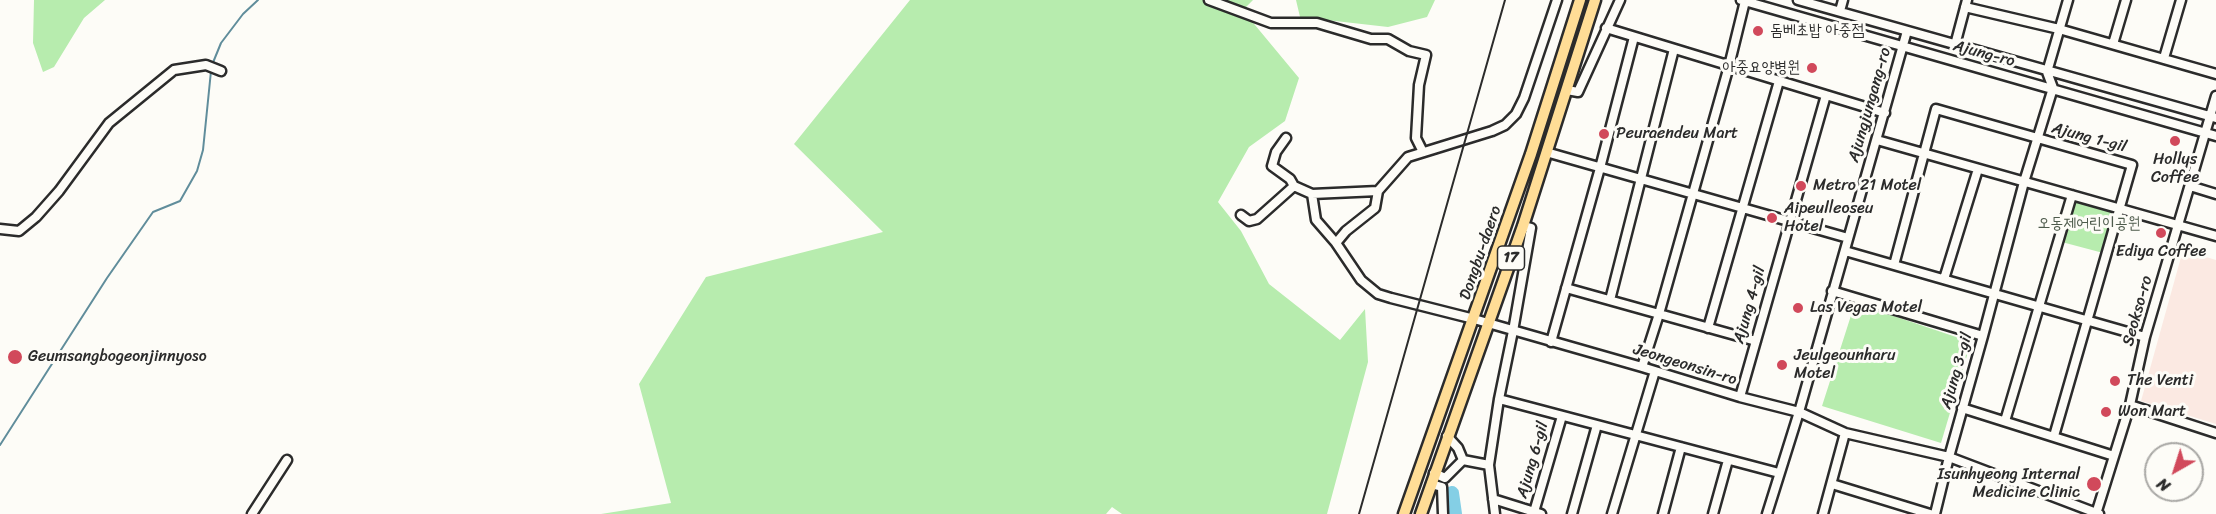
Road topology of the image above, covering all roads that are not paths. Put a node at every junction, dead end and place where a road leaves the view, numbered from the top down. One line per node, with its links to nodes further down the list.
1 (1209, 0): 39 (street)
2 (1557, 0): 39 (street)
3 (1580, 0): 73 (main road, Dongbu-daero / 17)
4 (1595, 0): 29 (main road, Dongbu-daero / 17)
5 (1620, 0): 14 (street)
6 (1798, 0): 13 (street, Ajung-ro)
7 (1843, 0): 13 (street)
8 (2068, 0): 15 (street)
9 (2126, 0): 18 (street)
10 (1743, 1): 20 (street, Ajung-ro); 23 (street, Ajung-ro)
11 (1966, 4): 15 (street); 19 (street)
12 (2180, 4): 22 (street)
13 (1840, 12): 16 (street, Ajung-ro)
14 (1606, 28): 17 (street); 29 (street)
15 (2059, 29): 18 (street); 25 (street)
16 (1907, 31): 19 (street, Ajung-ro); 20 (street, Ajungjungang-ro)
17 (1634, 37): 21 (street); 42 (street)
18 (2113, 44): 22 (street)
19 (1955, 45): 25 (street, Ajung-ro)
20 (1902, 47): 28 (street, Ajung-ro); 32 (street, Ajungjungang-ro)
21 (1674, 49): 23 (street); 44 (street)
22 (2164, 58): 26 (street)
23 (1729, 66): 27 (street); 50 (street, Ajung-ro)
24 (219, 70): 59 (street)
25 (2047, 72): 28 (street); 33 (street, Ajung-ro)
26 (2216, 74)
27 (1779, 81): 30 (street); 54 (street, Ajung 4-gil)
28 (2053, 88): 34 (street, Ajung-ro); 37 (street)
29 (1567, 90): 40 (main road, Dongbu-daero / 17)
30 (1826, 95): 32 (street); 56 (street, Ajung 4-gil)
31 (2216, 96): 33 (street, Seokso-ro)
32 (1885, 113): 38 (street, Ajungjungang-ro)
33 (2213, 117): 34 (street, Seokso-ro)
34 (2205, 133): 35 (street, Ajung-ro); 47 (street, Seokso-ro)
35 (2216, 136)
36 (1286, 138): 46 (street)
37 (2037, 139): 41 (street); 45 (street, Ajung 1-gil); 53 (street, Ajung 1-gil)
38 (1877, 140): 41 (street); 62 (street, Ajungjungang-ro)
39 (1423, 152): 48 (street)
40 (1546, 152): 42 (street); 58 (main road, Dongbu-daero / 17)
41 (1924, 153): 43 (street); 65 (street)
42 (1600, 168): 44 (street); 67 (street)
43 (1978, 168): 45 (street); 66 (street)
44 (1641, 179): 50 (street); 70 (street)
45 (2024, 182): 52 (street); 60 (street, Ajung 1-gil)
46 (1294, 186): 49 (street); 55 (street)
47 (2190, 186): 51 (street); 57 (street, Seokso-ro)
48 (1378, 191): 49 (street); 63 (street)
49 (1312, 194): 63 (street, Jeongeonsin-ro)
50 (1693, 194): 54 (street); 72 (street)
51 (2216, 194)
52 (2072, 195): 53 (street); 71 (street)
53 (2120, 207): 57 (street); 74 (street, Ajung 1-gil)
54 (1743, 208): 56 (street); 76 (street, Ajung 4-gil)
55 (1241, 215)
56 (1790, 222): 62 (street); 80 (street, Ajung 4-gil)
57 (2179, 225): 61 (street); 79 (street, Seokso-ro)
58 (1523, 226): 75 (main road, Dongbu-daero / 17); 77 (street)
59 (0, 229)
60 (2010, 235): 69 (street, Ajung 3-gil)
61 (2216, 236)
62 (1848, 238): 64 (street, Ajungjungang-ro)
63 (1336, 243): 73 (street, Jeongeonsin-ro)
64 (1845, 250): 65 (street); 68 (street, Ajungjungang-ro)
65 (1894, 265): 66 (street)
66 (1944, 279): 69 (street)
67 (1566, 288): 70 (street); 81 (street)
68 (1832, 291): 78 (street); 88 (street, Ajungjungang-ro)
69 (1994, 294): 71 (street); 78 (street, Ajung 3-gil)
70 (1610, 300): 72 (street)
71 (2040, 306): 74 (street); 90 (street)
72 (1659, 314): 76 (street); 82 (street)
73 (1474, 319): 75 (street, Jeongeonsin-ro); 111 (main road, Dongbu-daero / 17)
74 (2088, 322): 79 (street); 96 (street)
75 (1487, 324): 77 (street, Jeongeonsin-ro); 95 (main road, Dongbu-daero / 17)
76 (1708, 328): 80 (street)
77 (1514, 331): 81 (street, Jeongeonsin-ro); 85 (street)
78 (1983, 336): 87 (street, Ajung 3-gil)
79 (2145, 337): 86 (street, Seokso-ro)
80 (1755, 341): 84 (street, Ajung 4-gil)
81 (1551, 342): 82 (street, Jeongeonsin-ro)
82 (1642, 367): 83 (street, Jeongeonsin-ro)
83 (1655, 371): 84 (street, Jeongeonsin-ro); 94 (street)
84 (1740, 398): 88 (street, Jeongeonsin-ro)
85 (1498, 399): 89 (street, Ajung 6-gil); 103 (street)
86 (2130, 405): 93 (street); 99 (street, Seokso-ro)
87 (1962, 408): 90 (street); 98 (street, Ajung 3-gil)
88 (1799, 412): 92 (street, Jeongeonsin-ro); 104 (street, Ajungjungang-ro)
89 (1562, 416): 91 (street, Ajung 6-gil); 109 (street, Ajung 6-gil)
90 (2005, 421): 96 (street)
91 (1597, 425): 94 (street, Ajung 6-gil); 115 (street)
92 (1845, 433): 98 (street, Jeongeonsin-ro); 106 (street)
93 (2216, 433)
94 (1635, 435): 97 (street, Ajung 6-gil); 116 (street)
95 (1447, 436): 101 (street); 105 (main road, Dongbu-daero / 17)
96 (2054, 436): 99 (street)
97 (1681, 447): 102 (street, Ajung 6-gil); 117 (street)
98 (1948, 456): 122 (street, Ajung 3-gil); 123 (street, Jeongeonsin-ro)
99 (2114, 456): 123 (street, Seokso-ro)
100 (287, 460): 110 (street)
101 (1463, 460): 103 (street); 105 (street)
102 (1728, 460): 104 (street, Ajung 6-gil); 118 (street)
103 (1488, 465): 107 (street)
104 (1779, 473): 108 (street, Ajungjungang-ro)
105 (1438, 480): 112 (main road, Dongbu-daero / 17); 113 (street)
106 (1832, 484): 120 (street); 121 (street)
107 (1493, 499): 109 (street); 114 (street)
108 (1767, 512): 119 (street, Ajungjungang-ro)
109 (1537, 513)
110 (252, 514)
111 (1404, 514)
112 (1421, 514)
113 (1443, 514)
114 (1495, 514)
115 (1572, 514)
116 (1612, 514)
117 (1663, 514)
118 (1713, 514)
119 (1778, 514)
120 (1823, 514)
121 (1930, 514)
122 (1935, 514)
123 (2097, 514)

